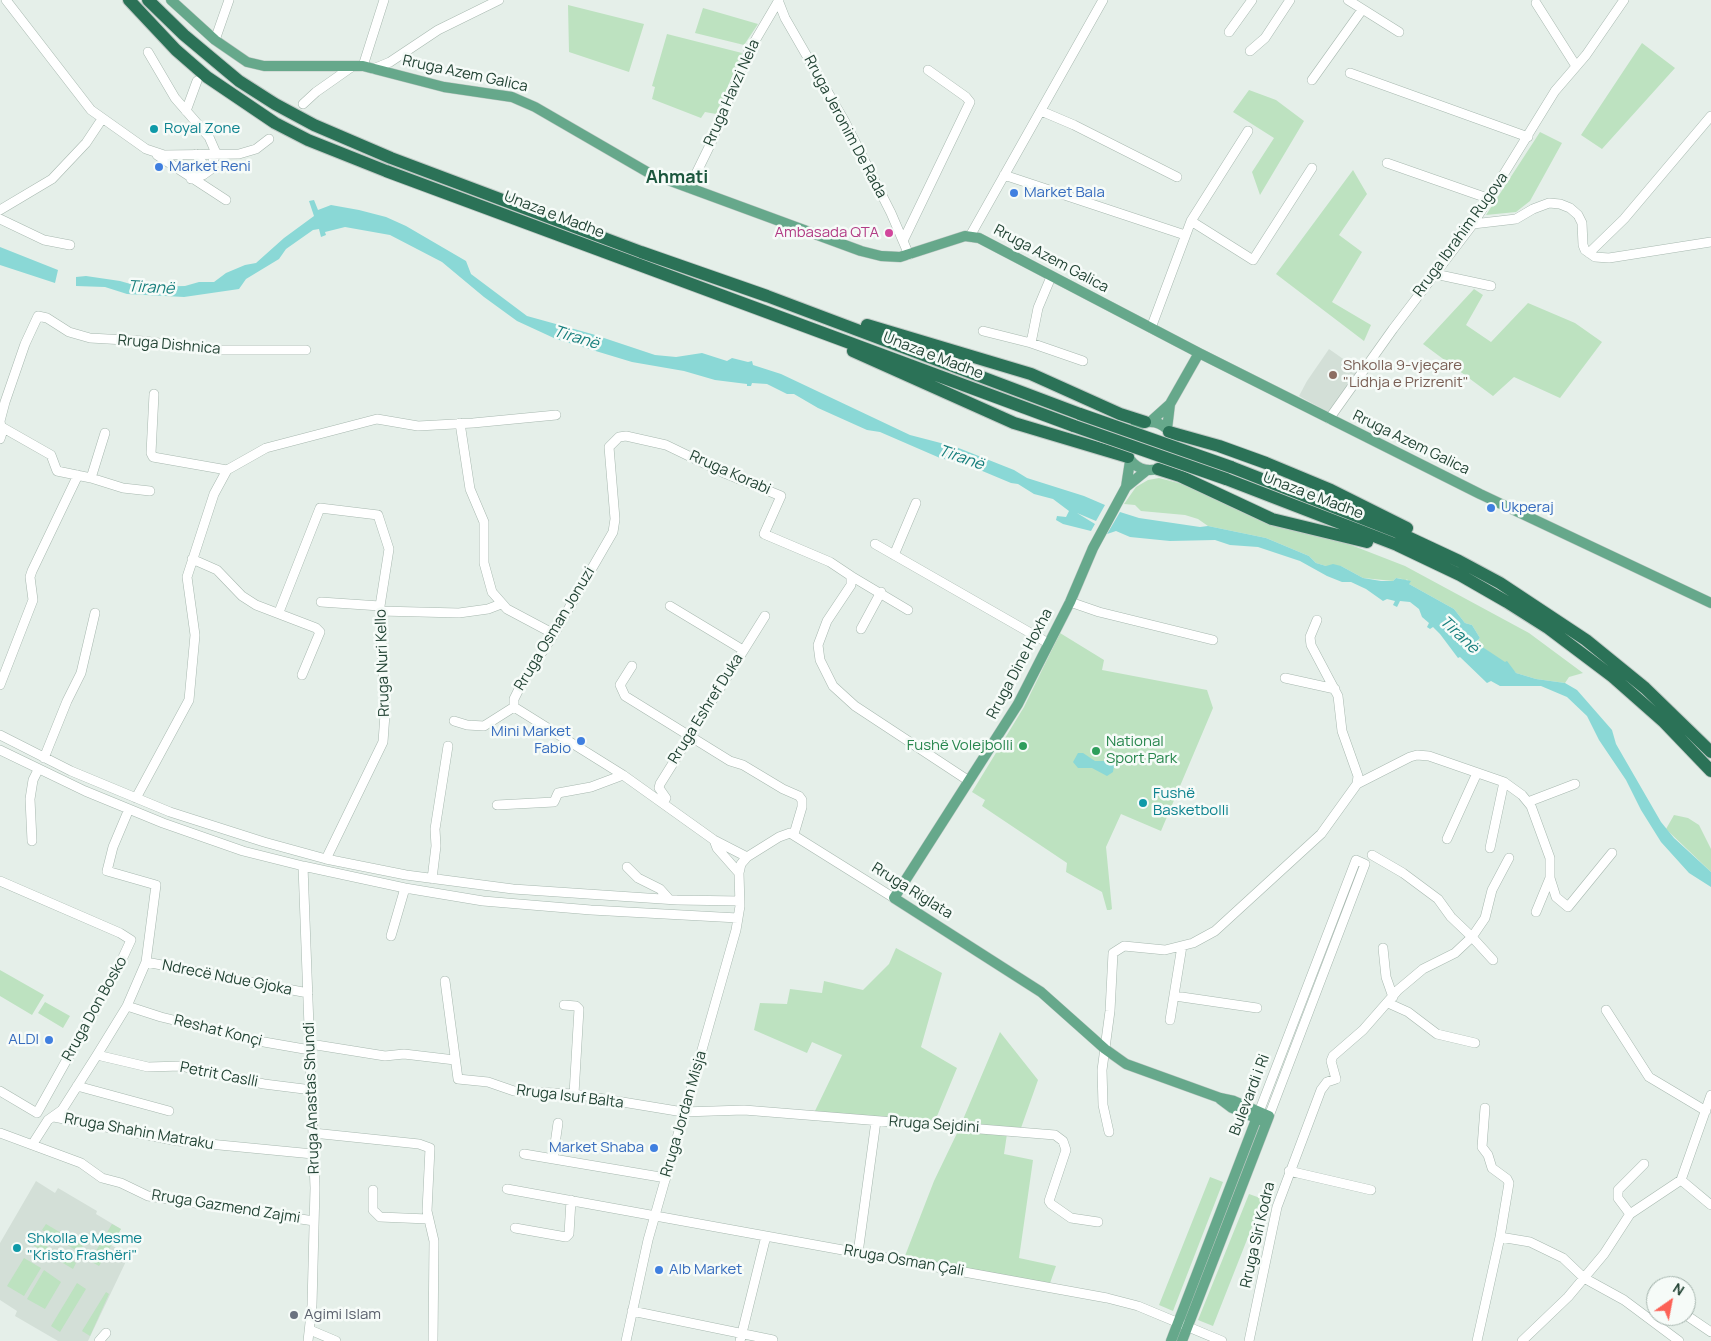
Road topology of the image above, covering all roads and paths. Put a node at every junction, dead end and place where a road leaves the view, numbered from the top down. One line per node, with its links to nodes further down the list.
1 (6, 0): 31 (street)
2 (129, 0): 60 (highway, Unaza e Madhe)
3 (148, 0): 57 (highway, Unaza e Madhe)
4 (171, 0): 18 (main road, Rruga Azem Galica)
5 (229, 0): 18 (street)
6 (384, 0): 22 (street)
7 (499, 0): 22 (street)
8 (778, 0): 43 (street, Rruga Havzi Nela); 52 (street, Rruga Jeronim De Rada)
9 (1103, 0): 29 (street)
10 (1252, 0): 16 (street)
11 (1290, 0): 19 (street)
12 (1348, 0): 15 (street)
13 (1624, 0): 21 (street, Rruga Ibrahim Rugova)
14 (1536, 3): 21 (street)
15 (1362, 10): 17 (street); 25 (street)
16 (1229, 32)
17 (1399, 32)
18 (215, 40): 22 (main road, Rruga Azem Galica)
19 (1250, 51)
20 (148, 52): 28 (street)
21 (1576, 66): 33 (street, Rruga Ibrahim Rugova)
22 (363, 67): 27 (street); 43 (main road, Rruga Azem Galica)
23 (928, 70): 52 (street)
24 (1350, 72): 33 (street)
25 (1312, 80)
26 (197, 81): 28 (street)
27 (303, 104)
28 (186, 111): 36 (street)
29 (1041, 111): 40 (street); 41 (street)
30 (1711, 116): 55 (street)
31 (102, 119): 35 (street); 46 (street)
32 (1248, 131): 48 (street)
33 (1528, 137): 44 (street, Rruga Ibrahim Rugova)
34 (269, 139): 36 (street)
35 (155, 153): 37 (street); 42 (street)
36 (216, 153): 37 (street); 42 (street)
37 (196, 154): 42 (street)
38 (1387, 163): 44 (street)
39 (1312, 168): 48 (street)
40 (1004, 175): 50 (street); 51 (street)
41 (1177, 177)
42 (191, 179): 45 (street)
43 (688, 188): 56 (main road, Rruga Azem Galica)
44 (1490, 199): 49 (street, Rruga Ibrahim Rugova)
45 (226, 200)
46 (0, 210)
47 (0, 219): 54 (street)
48 (1191, 221): 50 (street)
49 (1473, 224): 55 (street); 58 (street, Rruga Ibrahim Rugova)
50 (1185, 235): 62 (street)
51 (970, 236): 56 (main road, Rruga Azem Galica); 59 (main road, Rruga Azem Galica)
52 (903, 241): 56 (street, Rruga Jeronim De Rada)
53 (1711, 242): 55 (street)
54 (70, 245)
55 (1589, 253)
56 (909, 255)
57 (702, 273): 72 (highway); 103 (highway, Unaza e Madhe, bridge)
58 (1434, 274): 61 (street); 71 (street, Rruga Ibrahim Rugova)
59 (1051, 276): 62 (main road, Rruga Azem Galica); 64 (street)
60 (698, 286): 79 (highway); 107 (highway, Unaza e Madhe, bridge)
61 (1491, 286)
62 (1150, 328): 66 (main road, Rruga Azem Galica)
63 (983, 331): 64 (street)
64 (1031, 343): 67 (street)
65 (306, 350): 74 (street, Rruga Dishnica)
66 (1198, 353): 69 (main road, Rruga Dine Hoxha); 71 (main road, Rruga Azem Galica)
67 (1083, 360)
68 (154, 394): 80 (street)
69 (1170, 404): 72 (main road, Rruga Dine Hoxha); 75 (main road, Rruga Dine Hoxha)
70 (556, 415): 73 (street)
71 (1329, 419): 94 (main road, Rruga Azem Galica)
72 (1148, 422): 75 (main road); 79 (main road, Rruga Dine Hoxha)
73 (460, 423): 80 (street); 95 (street)
74 (0, 427): 77 (street); 82 (street)
75 (1168, 430): 81 (main road, Rruga Dine Hoxha); 103 (highway)
76 (105, 433): 83 (street)
77 (0, 439)
78 (615, 439): 90 (street, Rruga Korabi); 105 (street, Rruga Osman Jonuzi)
79 (1129, 459): 81 (main road); 84 (main road, Rruga Dine Hoxha)
80 (227, 470): 89 (street)
81 (1153, 470): 84 (main road, Rruga Dine Hoxha); 107 (highway)
82 (78, 475): 83 (street); 111 (street)
83 (91, 478): 85 (street)
84 (1126, 487): 93 (main road, Rruga Dine Hoxha)
85 (150, 491)
86 (916, 503): 88 (street)
87 (875, 544): 88 (street)
88 (894, 555): 108 (street)
89 (192, 560): 100 (street); 133 (street)
90 (851, 576): 91 (street); 129 (street)
91 (881, 592): 98 (street); 104 (street)
92 (321, 602): 97 (street)
93 (1070, 602): 106 (street); 108 (main road, Rruga Dine Hoxha)
94 (1711, 603)
95 (501, 604): 97 (street); 105 (street)
96 (670, 606): 109 (street)
97 (380, 609): 100 (street, Rruga Nuri Kello); 147 (street, Rruga Nuri Kello)
98 (908, 610)
99 (96, 612): 124 (street)
100 (278, 612): 113 (street)
101 (765, 616): 109 (street, Rruga Eshref Duka)
102 (1317, 620): 116 (street)
103 (1563, 624): 123 (highway, Unaza e Madhe)
104 (861, 630)
105 (554, 634): 117 (street, Rruga Osman Jonuzi)
106 (1213, 640)
107 (1566, 642): 126 (highway, Unaza e Madhe)
108 (1048, 643): 129 (main road, Rruga Dine Hoxha)
109 (743, 650): 120 (street, Rruga Eshref Duka)
110 (0, 659): 111 (street)
111 (9, 664): 115 (street)
112 (632, 666): 120 (street)
113 (302, 675)
114 (1285, 678): 116 (street)
115 (0, 685)
116 (1335, 689): 131 (street)
117 (514, 707): 118 (street); 128 (street, Rruga Osman Jonuzi)
118 (454, 721)
119 (0, 735): 124 (street)
120 (690, 736): 135 (street, Rruga Eshref Duka); 138 (street)
121 (448, 746): 152 (street)
122 (0, 750): 125 (street)
123 (1711, 752)
124 (44, 758): 133 (street)
125 (38, 770): 137 (street); 140 (street)
126 (1711, 771)
127 (1477, 773): 130 (street); 131 (street); 139 (street)
128 (623, 775): 135 (street, Rruga Osman Jonuzi); 136 (street)
129 (969, 781): 155 (main road, Rruga Dine Hoxha)
130 (1504, 782): 134 (street); 142 (street)
131 (1357, 784): 162 (street)
132 (1575, 784): 134 (street)
133 (136, 798): 147 (street)
134 (1528, 802): 151 (street)
135 (663, 803): 141 (street, Rruga Osman Jonuzi)
136 (497, 805)
137 (129, 809): 148 (street); 165 (street)
138 (794, 834): 145 (street); 155 (street, Rruga Riglata)
139 (1446, 839)
140 (32, 840)
141 (714, 840): 145 (street, Rruga Osman Jonuzi); 150 (street, Rruga Osman Jonuzi)
142 (1490, 848)
143 (1612, 853): 151 (street)
144 (1372, 855): 161 (street)
145 (748, 857): 150 (street)
146 (1509, 858): 161 (street)
147 (326, 859): 152 (street)
148 (303, 866): 154 (street); 167 (street, Rruga Anastas Shundi)
149 (627, 867): 156 (street)
150 (739, 873): 157 (street)
151 (1550, 878): 158 (street)
152 (432, 879): 156 (street)
153 (0, 881): 182 (street, Rruga Don Bosko)
154 (405, 888): 159 (street); 160 (street)
155 (894, 898): 177 (main road, Rruga Riglata)
156 (668, 899): 157 (street)
157 (740, 901): 159 (street)
158 (1536, 912)
159 (738, 918): 188 (street, Rruga Jordan Misja)
160 (391, 936)
161 (1472, 937): 164 (street); 169 (street)
162 (1182, 946): 168 (street); 177 (street)
163 (1383, 948): 169 (street)
164 (1493, 960)
165 (146, 962): 167 (street, Ndrecë Ndue Gjoka); 171 (street)
166 (445, 981): 179 (street)
167 (308, 994): 176 (street, Rruga Anastas Shundi)
168 (1175, 996): 172 (street); 174 (street)
169 (1391, 1000): 175 (street); 201 (street, Rruga Siri Kodra)
170 (564, 1004): 183 (street)
171 (127, 1006): 176 (street, Reshat Konçi); 178 (street)
172 (1258, 1008)
173 (1606, 1010): 187 (street)
174 (1170, 1020)
175 (1475, 1043)
176 (310, 1047): 179 (street); 181 (street, Rruga Anastas Shundi)
177 (1105, 1049): 190 (main road); 193 (street)
178 (97, 1055): 180 (street); 181 (street, Petrit Caslli)
179 (455, 1060): 183 (street, Rruga Isuf Balta)
180 (77, 1086): 186 (street); 189 (street)
181 (312, 1090): 195 (street, Rruga Anastas Shundi)
182 (0, 1091)
183 (574, 1094): 188 (street, Rruga Isuf Balta)
184 (1711, 1096): 187 (street)
185 (1484, 1108): 216 (street)
186 (169, 1111)
187 (1706, 1111): 203 (street)
188 (683, 1112): 191 (street, Rruga Sejdini); 202 (street, Rruga Jordan Misja)
189 (54, 1117): 196 (street); 197 (street, Rruga Shahin Matraku)
190 (1263, 1117): 190 (street, Bulevardi i Ri); 221 (main road, Bulevardi i Ri)
191 (876, 1121): 213 (street, Rruga Sejdini); 217 (street)
192 (558, 1123): 199 (street)
193 (1109, 1132)
194 (0, 1133): 196 (street, Rruga Gazmend Zajmi)
195 (313, 1133): 197 (street, Rruga Anastas Shundi); 211 (street)
196 (32, 1146): 212 (street, Rruga Gazmend Zajmi)
197 (313, 1154): 212 (street, Rruga Anastas Shundi)
198 (524, 1154): 199 (street)
199 (553, 1158): 202 (street)
200 (1644, 1164): 209 (street)
201 (1289, 1171): 206 (street); 235 (street, Rruga Siri Kodra)
202 (666, 1178): 210 (street, Rruga Jordan Misja)
203 (1681, 1180): 208 (street); 209 (street)
204 (507, 1189): 207 (street, Rruga Osman Çali)
205 (374, 1190): 211 (street)
206 (1371, 1190)
207 (571, 1200): 210 (street, Rruga Osman Çali); 214 (street)
208 (1711, 1204)
209 (1630, 1214): 218 (street)
210 (656, 1215): 215 (street, Rruga Osman Çali); 219 (street, Rruga Jordan Misja)
211 (428, 1219): 230 (street)
212 (314, 1221): 222 (street, Rruga Anastas Shundi)
213 (1098, 1222)
214 (515, 1228)
215 (766, 1236): 217 (street, Rruga Osman Çali); 225 (street)
216 (1500, 1236): 218 (street); 236 (street)
217 (858, 1253): 221 (street, Rruga Osman Çali)
218 (1584, 1278): 237 (street); 238 (street)
219 (632, 1311): 225 (street); 231 (street, Rruga Jordan Misja)
220 (1696, 1322): 223 (street)
221 (1183, 1325): 232 (main road, Bulevardi i Ri); 233 (main road, Bulevardi i Ri); 234 (street, Rruga Osman Çali)
222 (310, 1330): 228 (street, Rruga Anastas Shundi); 229 (street)
223 (1711, 1332)
224 (106, 1333): 227 (street)
225 (741, 1337): 226 (street)
226 (774, 1340)
227 (100, 1341)
228 (308, 1341)
229 (336, 1341)
230 (433, 1341)
231 (626, 1341)
232 (1171, 1341)
233 (1182, 1341)
234 (1222, 1341)
235 (1249, 1341)
236 (1477, 1341)
237 (1522, 1341)
238 (1679, 1341)

